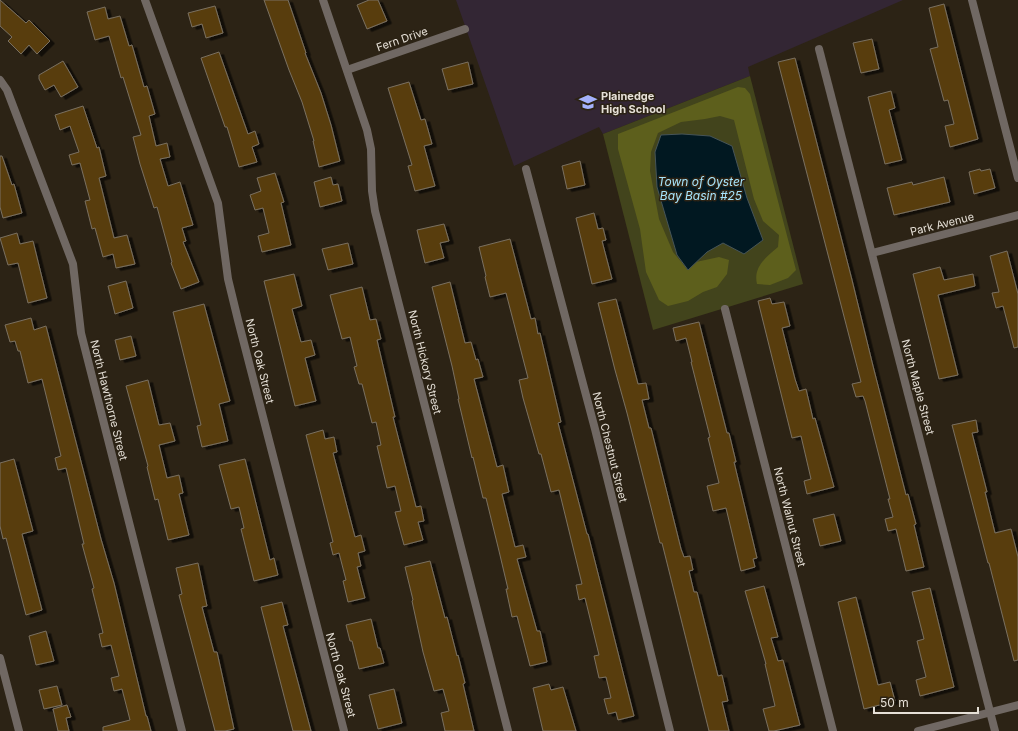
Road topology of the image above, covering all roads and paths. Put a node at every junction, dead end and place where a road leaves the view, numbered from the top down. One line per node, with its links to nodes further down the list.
1 (145, 0): 18 (street, North Oak Street)
2 (323, 0): 6 (street, North Hickory Street)
3 (972, 0): 9 (street)
4 (465, 29): 6 (street, Fern Drive)
5 (819, 49): 11 (street, North Maple Street)
6 (347, 70): 19 (street, North Hickory Street)
7 (0, 80): 17 (street, North Hawthorne Street)
8 (526, 169): 20 (street, North Chestnut Street)
9 (1018, 178)
10 (1018, 215): 11 (street, Park Avenue)
11 (872, 253): 15 (street, North Maple Street)
12 (724, 310): 21 (street, North Walnut Street)
13 (0, 658): 16 (street)
14 (1018, 706): 15 (street)
15 (990, 712): 22 (street); 23 (street, North Maple Street)
16 (19, 731)
17 (182, 731)
18 (344, 731)
19 (508, 731)
20 (670, 731)
21 (833, 731)
22 (918, 731)
23 (995, 731)

